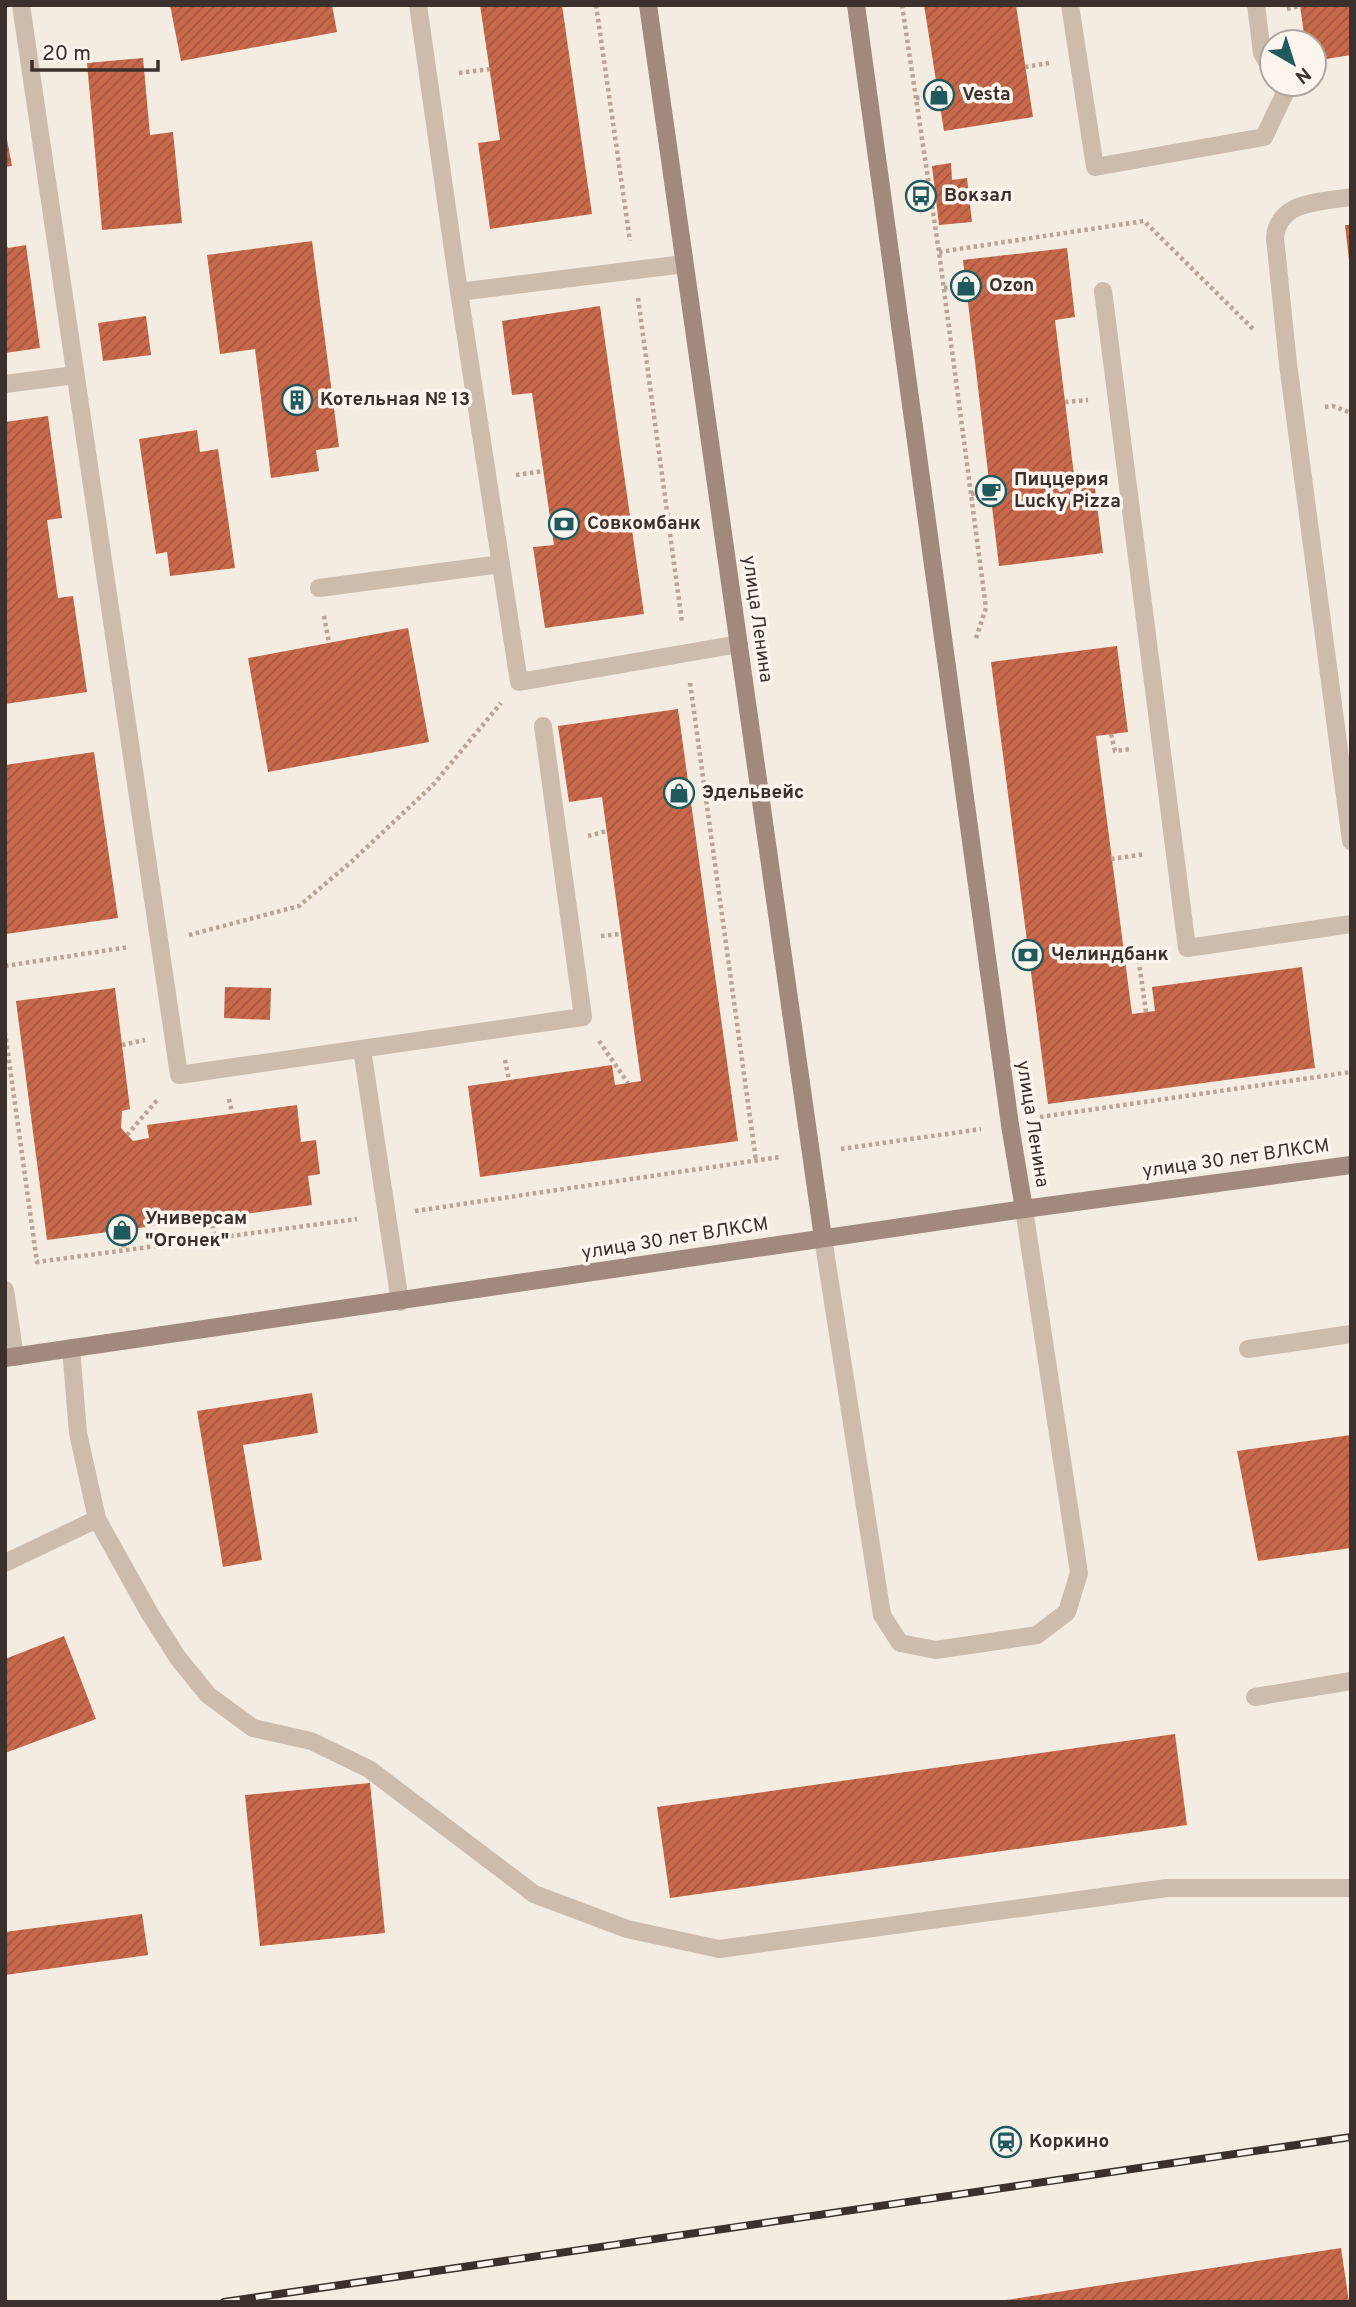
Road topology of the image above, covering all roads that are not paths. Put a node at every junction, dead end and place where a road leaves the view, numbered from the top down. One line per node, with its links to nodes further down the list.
1 (21, 5): 13 (street)
2 (418, 5): 12 (street)
3 (648, 5): 10 (street, улица Ленина)
4 (856, 5): 23 (street, улица Ленина)
5 (1070, 5): 8 (street)
6 (1256, 5): 7 (street)
7 (1259, 28)
8 (1283, 98)
9 (1351, 197): 19 (street)
10 (684, 264): 12 (street); 17 (street, улица Ленина)
11 (1103, 291): 20 (street)
12 (459, 292): 15 (street)
13 (75, 375): 14 (street); 21 (street)
14 (5, 384)
15 (501, 564): 16 (street); 17 (street)
16 (318, 588)
17 (739, 644): 24 (street, улица Ленина)
18 (544, 726): 21 (street)
19 (1351, 841)
20 (1351, 924)
21 (362, 1049): 26 (street)
22 (1351, 1165): 23 (street, улица 30 лет ВЛКСМ)
23 (1024, 1209): 24 (street, улица 30 лет ВЛКСМ); 24 (street)
24 (823, 1238): 26 (street, улица 30 лет ВЛКСМ)
25 (5, 1290): 30 (street)
26 (400, 1302): 28 (street, улица 30 лет ВЛКСМ)
27 (1351, 1334): 29 (street)
28 (71, 1348): 30 (street, улица 30 лет ВЛКСМ); 31 (street)
29 (1248, 1349)
30 (10, 1357)
31 (97, 1519): 32 (street); 35 (street)
32 (5, 1563)
33 (1351, 1681): 34 (street)
34 (1255, 1697)
35 (1351, 1888)

